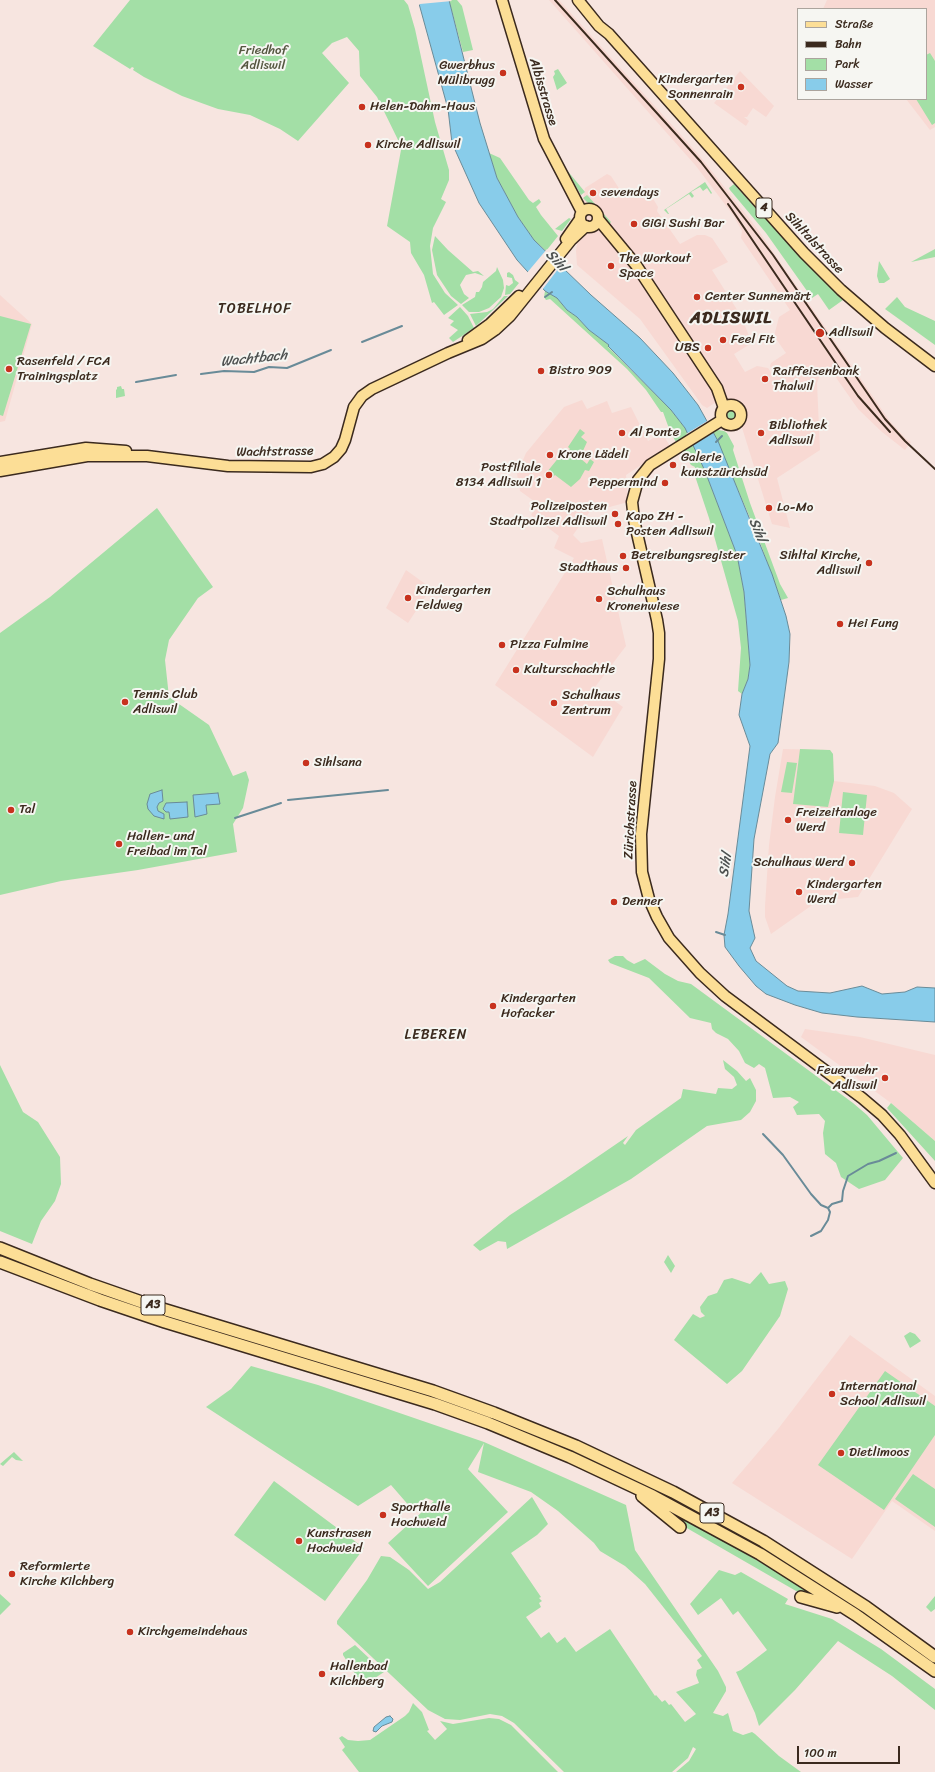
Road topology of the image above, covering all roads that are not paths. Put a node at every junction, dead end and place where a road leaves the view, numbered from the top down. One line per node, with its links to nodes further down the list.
1 (502, 0): 3 (main road, Albisstrasse)
2 (581, 2): 4 (main road, Sihltalstrasse / 4)
3 (588, 219): 5 (main road, Albisstrasse); 7 (main road, Wachtstrasse)
4 (935, 366)
5 (727, 406): 6 (main road); 6 (main road)
6 (719, 422): 10 (main road, Zürichstrasse)
7 (87, 452): 8 (main road, Wachtstrasse); 9 (main road, Wachtstrasse)
8 (0, 462)
9 (0, 471)
10 (935, 1183)
11 (0, 1248): 17 (highway, A3)
12 (0, 1262): 13 (highway, A3)
13 (613, 1477): 14 (highway); 16 (highway, A3)
14 (680, 1527)
15 (801, 1597): 16 (highway)
16 (856, 1614): 18 (highway, A3)
17 (935, 1656)
18 (935, 1671)

